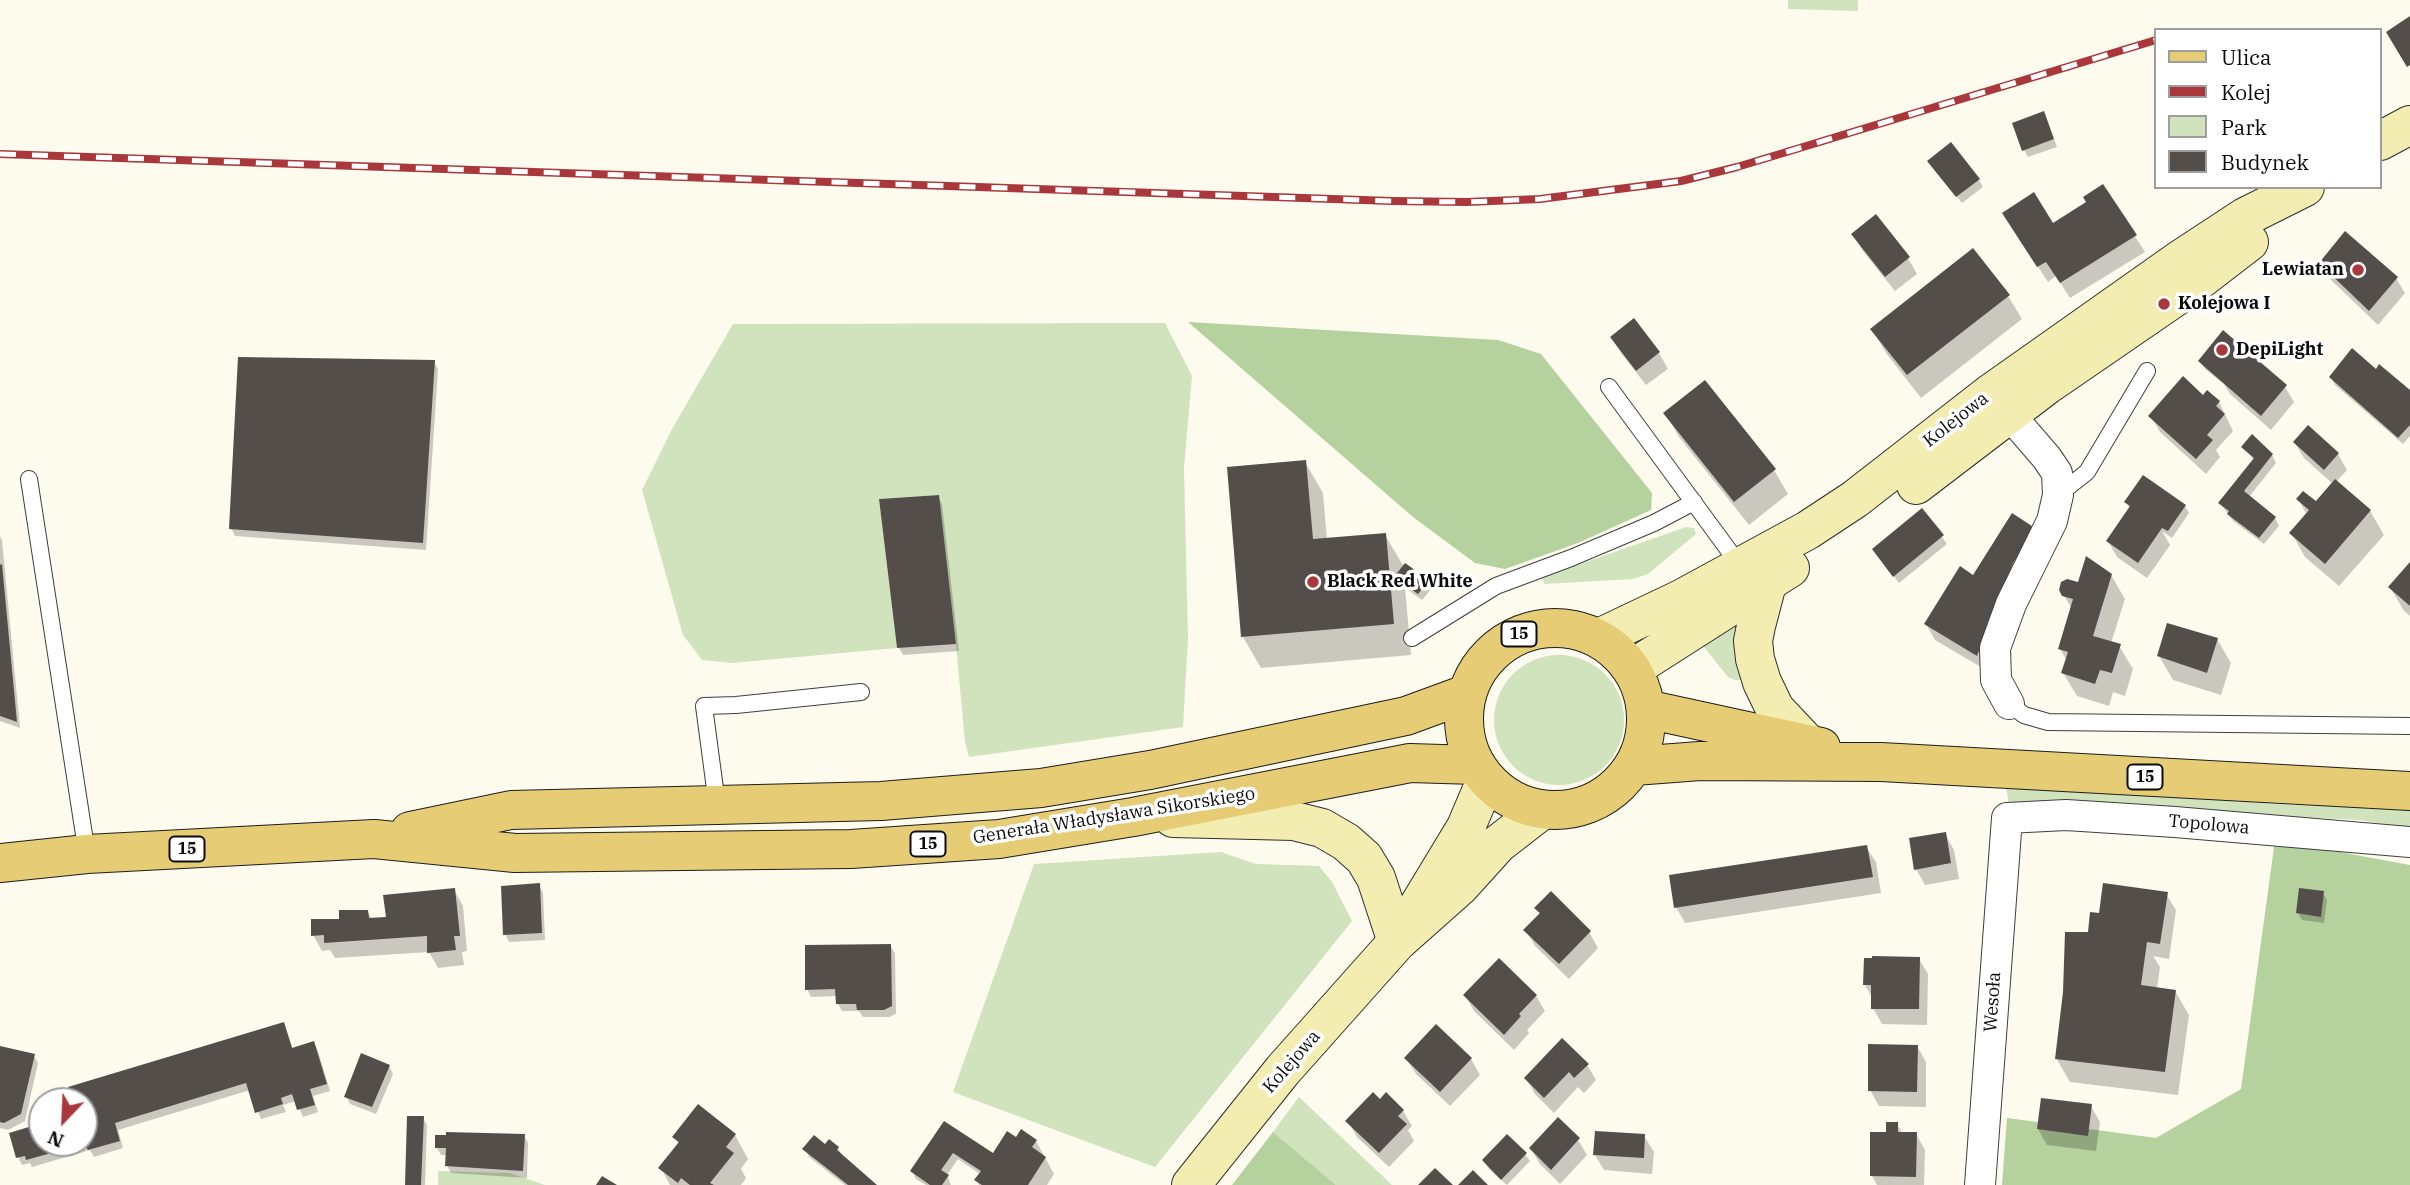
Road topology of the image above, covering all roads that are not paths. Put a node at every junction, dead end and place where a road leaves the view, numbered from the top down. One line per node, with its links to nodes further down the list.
1 (2410, 125): 2 (street)
2 (2382, 140)
3 (2301, 189): 5 (street, Kolejowa)
4 (2309, 189): 5 (street, Kolejowa)
5 (2188, 271): 8 (street, Kolejowa)
6 (2147, 371): 10 (lane)
7 (1609, 387): 11 (lane)
8 (2000, 404): 10 (street); 12 (street, Kolejowa)
9 (29, 479): 32 (lane)
10 (2058, 495): 18 (street)
11 (1695, 502): 12 (lane); 13 (lane)
12 (1754, 574): 14 (street, Kolejowa); 15 (street, Kolejowa); 21 (street)
13 (1412, 638)
14 (1599, 638): 15 (main road, 15); 17 (main road, 15)
15 (1632, 669): 19 (main road, 15)
16 (861, 692): 26 (lane)
17 (1466, 694): 24 (main road, 15); 26 (main road, Generała Władysława Sikorskiego / 15)
18 (2009, 704): 20 (lane)
19 (1646, 709): 21 (main road, 15); 23 (main road, 15)
20 (2410, 726)
21 (1807, 743): 22 (main road, 15)
22 (1881, 762): 23 (main road, 15); 25 (main road, 15)
23 (1634, 766): 27 (main road, 15)
24 (1481, 772): 27 (main road, 15); 28 (main road, Generała Władysława Sikorskiego / 15); 34 (street, Kolejowa)
25 (2410, 791)
26 (717, 804): 30 (main road, Generała Władysława Sikorskiego / 15)
27 (1542, 810): 34 (street, Kolejowa)
28 (1133, 817): 30 (main road, Generała Władysława Sikorskiego / 15); 34 (street)
29 (2007, 818): 31 (street, Topolowa); 36 (street, Wesoła)
30 (374, 839): 32 (main road, Generała Władysława Sikorskiego / 15)
31 (2410, 842)
32 (87, 854): 33 (main road, Generała Władysława Sikorskiego / 15)
33 (0, 863)
34 (1398, 942): 35 (street, Kolejowa)
35 (1191, 1185)
36 (1980, 1185)

